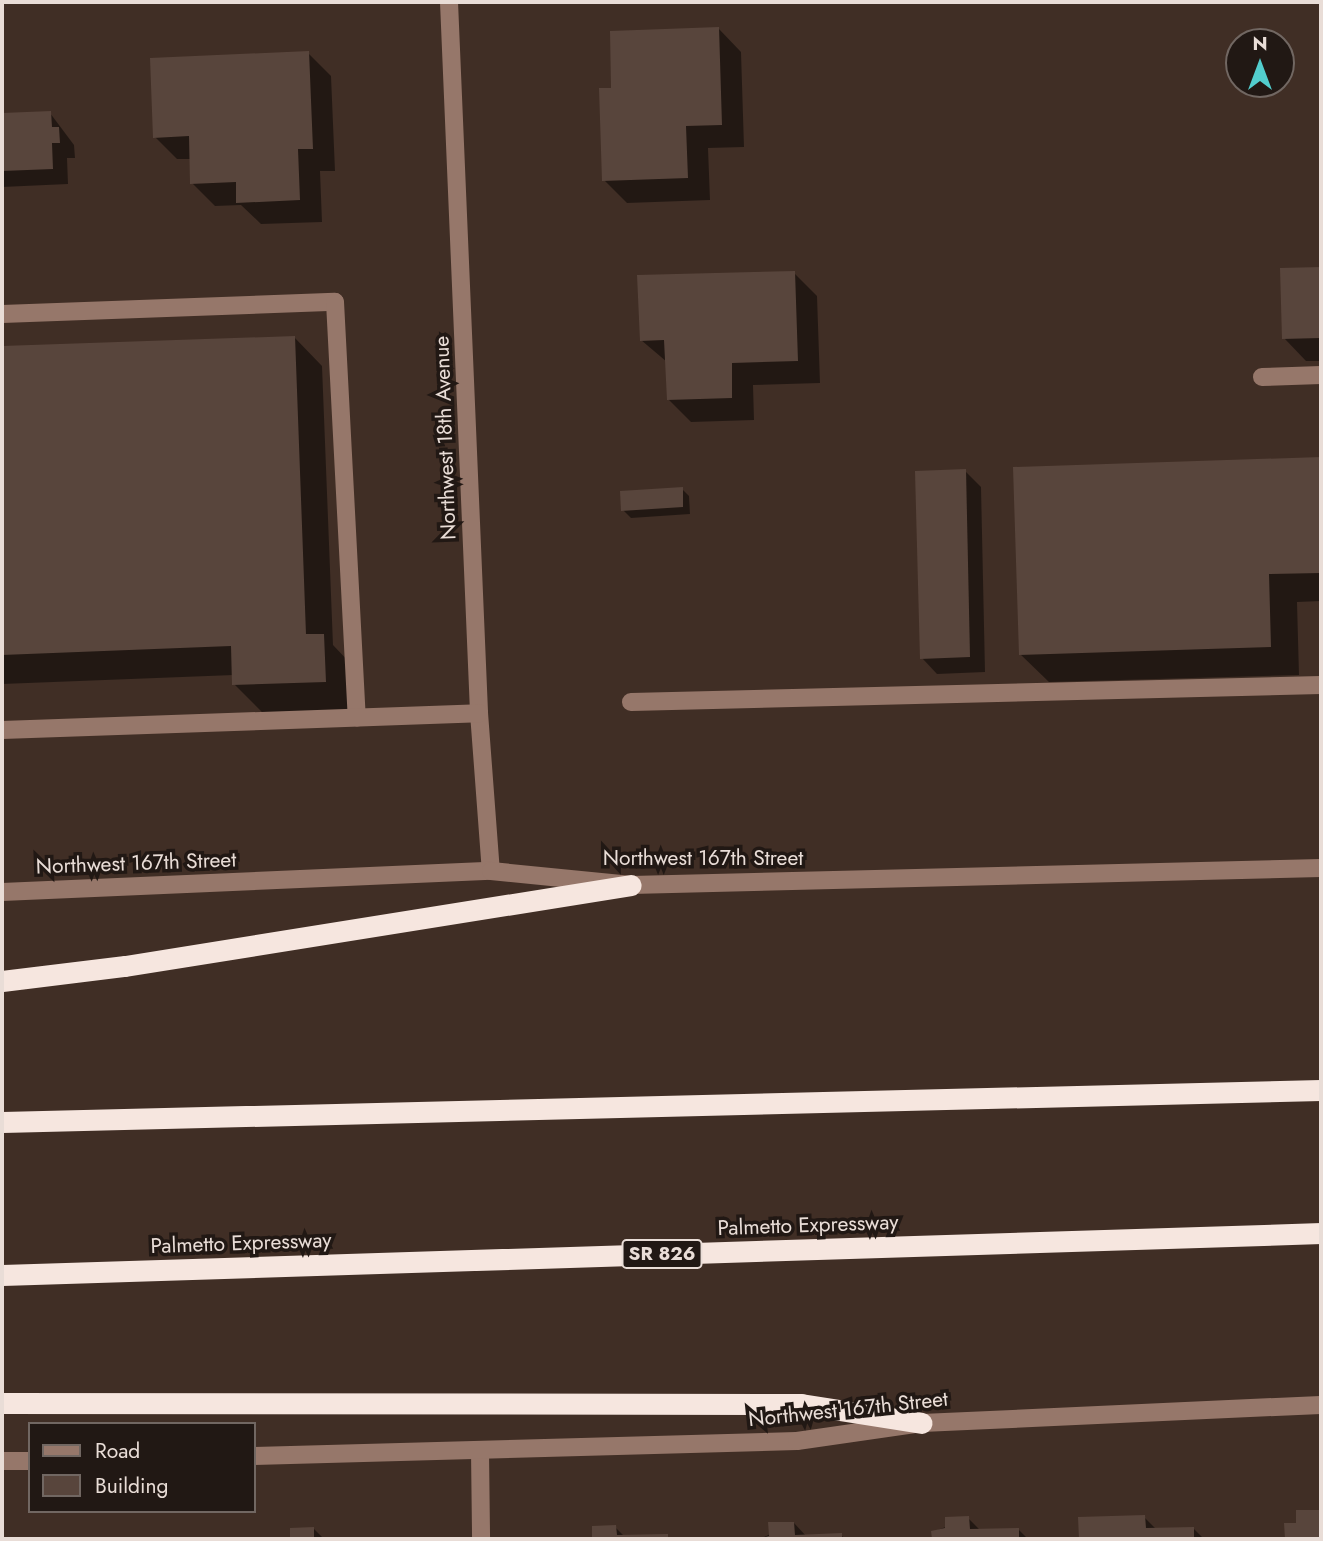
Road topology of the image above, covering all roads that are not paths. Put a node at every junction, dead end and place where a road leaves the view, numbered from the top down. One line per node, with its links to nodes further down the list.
1 (449, 2): 7 (street, Northwest 18th Avenue)
2 (2, 314): 8 (street)
3 (1321, 375): 4 (street)
4 (1262, 377)
5 (1321, 685): 6 (street)
6 (631, 702)
7 (479, 713): 8 (street); 11 (street, Northwest 18th Avenue)
8 (356, 717): 9 (street)
9 (2, 730)
10 (1321, 868): 12 (street, Northwest 167th Street)
11 (491, 872): 12 (street, Northwest 167th Street); 13 (street, Northwest 167th Street)
12 (631, 885): 14 (highway)
13 (2, 892)
14 (2, 982)
15 (1321, 1090): 16 (highway)
16 (2, 1122)
17 (1321, 1233): 18 (highway, Palmetto Expressway / SR 826)
18 (2, 1275)
19 (2, 1403): 21 (highway)
20 (1321, 1405): 21 (street, Northwest 167th Street)
21 (922, 1423): 22 (street, Northwest 167th Street)
22 (480, 1451): 23 (street, Northwest 167th Street); 26 (street)
23 (256, 1456)
24 (2, 1461): 25 (street)
25 (28, 1461)
26 (481, 1539)

